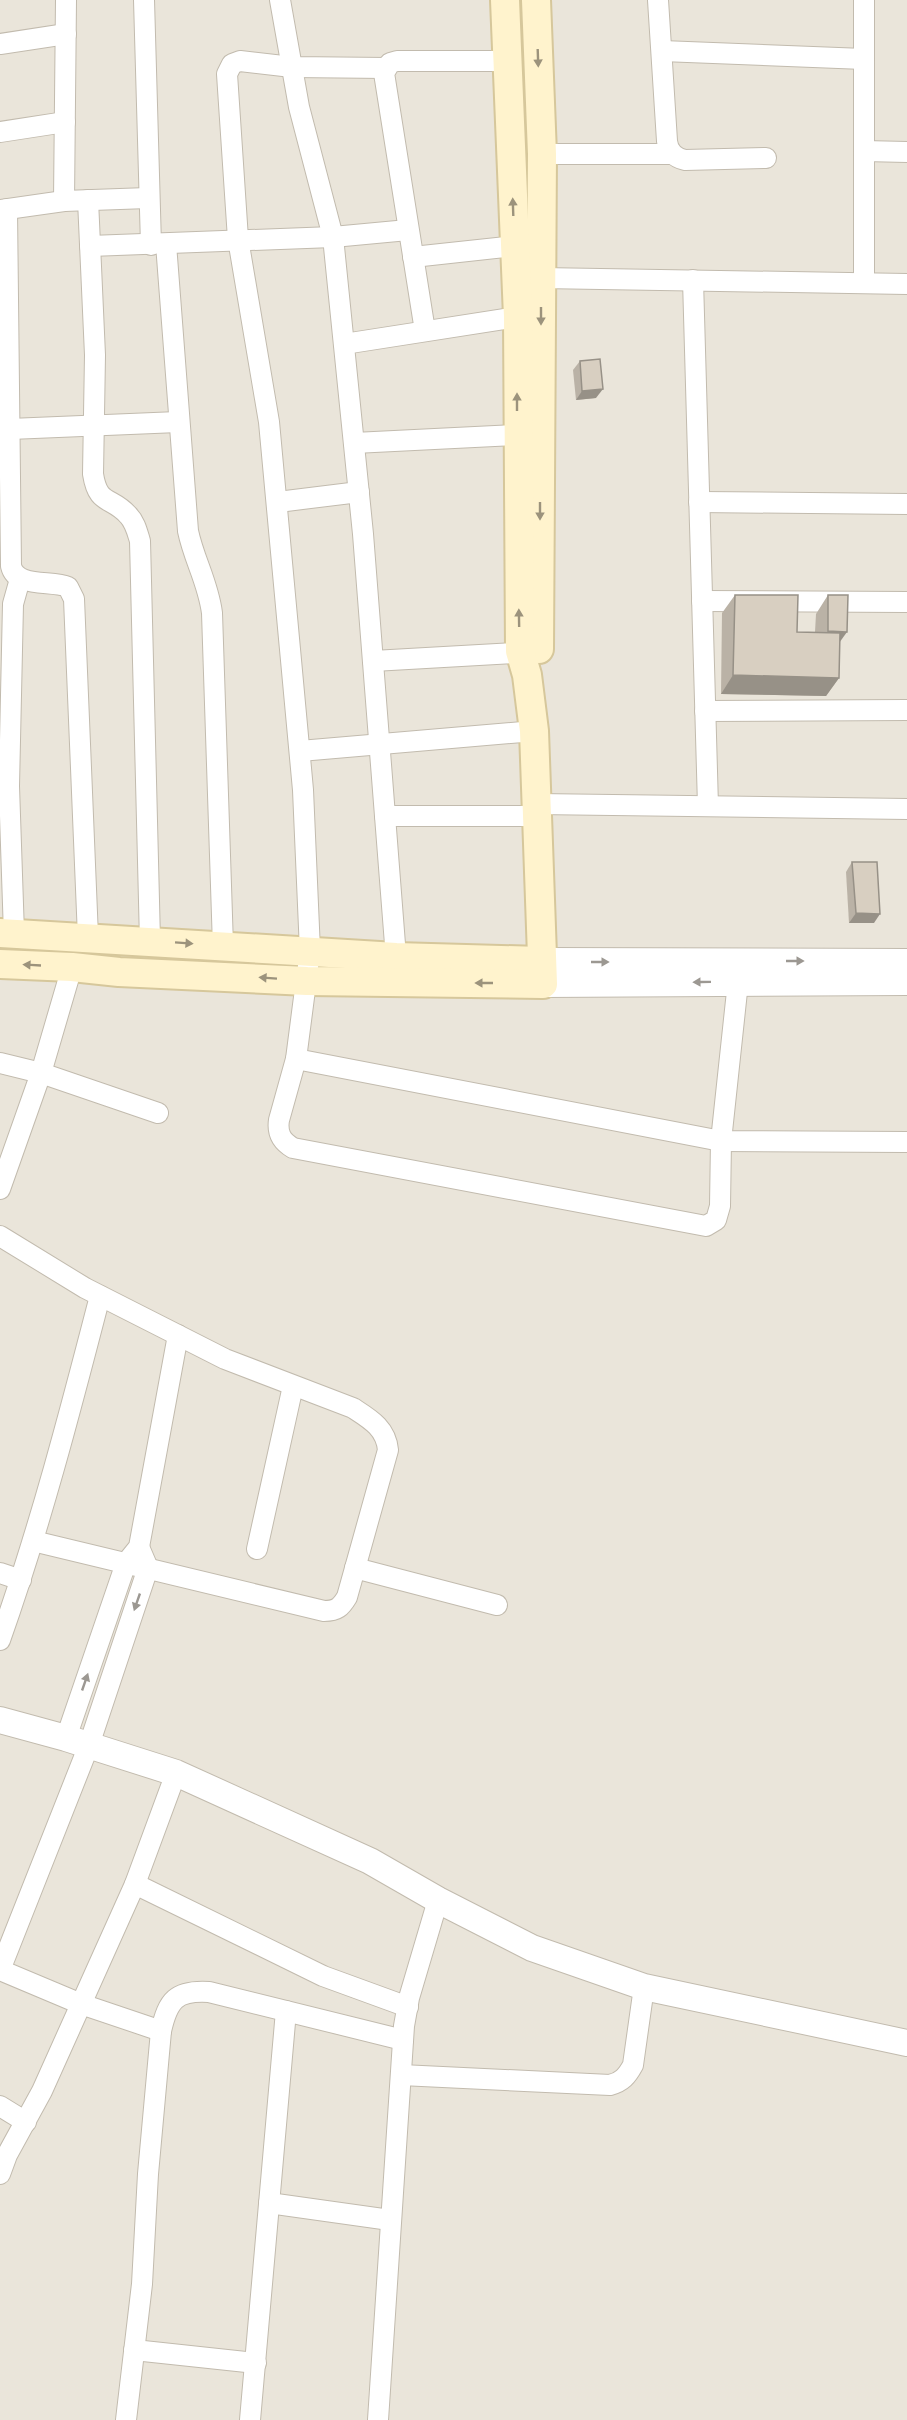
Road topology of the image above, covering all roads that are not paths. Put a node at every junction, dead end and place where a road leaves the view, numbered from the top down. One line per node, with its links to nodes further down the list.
1 (66, 0): 8 (street)
2 (144, 0): 22 (street)
3 (280, 0): 13 (street)
4 (505, 0): 12 (main road)
5 (536, 0): 19 (main road, one-way to 19)
6 (658, 0): 10 (street)
7 (864, 0): 11 (street)
8 (66, 34): 9 (street); 15 (street)
9 (0, 44)
10 (662, 51): 11 (street); 20 (street)
11 (864, 59): 17 (street)
12 (508, 61): 14 (street); 31 (main road, one-way to 12)
13 (292, 66): 14 (street); 27 (street); 28 (street)
14 (386, 68): 26 (street)
15 (65, 122): 16 (street); 24 (street)
16 (0, 132)
17 (864, 152): 18 (street); 35 (street)
18 (907, 152)
19 (542, 154): 20 (street); 33 (main road)
20 (672, 154): 21 (street)
21 (766, 158)
22 (148, 198): 23 (street); 29 (street)
23 (88, 200): 24 (street); 30 (street)
24 (64, 201): 25 (street)
25 (4, 210): 42 (street)
26 (408, 230): 27 (street); 32 (street)
27 (333, 237): 28 (street); 39 (street)
28 (238, 239): 29 (street); 46 (street)
29 (158, 244): 30 (street); 40 (street)
30 (90, 246): 41 (street)
31 (515, 246): 32 (street); 37 (main road)
32 (413, 257): 38 (street)
33 (541, 278): 34 (street); 52 (main road, one-way to 52)
34 (693, 280): 35 (street); 47 (street)
35 (864, 284): 36 (street)
36 (907, 284)
37 (518, 317): 38 (street); 43 (main road, one-way to 37)
38 (425, 331): 39 (street)
39 (344, 344): 44 (street)
40 (178, 422): 41 (street); 66 (street)
41 (93, 425): 42 (street); 65 (street)
42 (10, 429): 49 (street)
43 (517, 435): 44 (street); 52 (main road, one-way to 43)
44 (354, 443): 45 (street)
45 (359, 492): 46 (street); 53 (street)
46 (278, 502): 58 (street)
47 (699, 502): 48 (street); 50 (street)
48 (907, 504)
49 (20, 579): 63 (street); 64 (street)
50 (702, 601): 51 (street); 55 (street)
51 (907, 602)
52 (529, 660): 53 (street); 56 (main road)
53 (373, 661): 57 (street)
54 (907, 710): 55 (street)
55 (705, 711): 59 (street)
56 (534, 731): 57 (street); 61 (main road)
57 (379, 743): 58 (street); 62 (street)
58 (300, 751): 67 (street)
59 (708, 806): 60 (street); 61 (street)
60 (907, 809)
61 (537, 810): 62 (street); 72 (main road)
62 (385, 816): 68 (street)
63 (7, 934): 64 (main road)
64 (88, 937): 65 (main road)
65 (150, 941): 66 (main road, one-way to 66)
66 (223, 946): 67 (main road)
67 (310, 951): 68 (main road); 73 (street)
68 (396, 957): 72 (main road)
69 (907, 962): 72 (street, one-way to 69)
70 (0, 964): 71 (main road, one-way to 70)
71 (72, 967): 73 (main road, one-way to 71); 78 (street)
72 (542, 973): 73 (main road, one-way to 73); 74 (street, one-way to 72)
73 (307, 981): 76 (street)
74 (738, 982): 75 (street); 80 (street)
75 (907, 982)
76 (296, 1059): 80 (street); 80 (street)
77 (0, 1063): 78 (street)
78 (41, 1073): 79 (street); 82 (street)
79 (158, 1113)
80 (721, 1141): 81 (street)
81 (907, 1142)
82 (0, 1189)
83 (0, 1236): 84 (street)
84 (100, 1296): 85 (street); 87 (street)
85 (178, 1335): 86 (street); 88 (street)
86 (293, 1386): 89 (street); 92 (street)
87 (33, 1541): 90 (street); 94 (street)
88 (139, 1547): 90 (street); 91 (street)
89 (257, 1549)
90 (126, 1563): 91 (street); 98 (street, one-way to 90)
91 (148, 1568): 92 (street); 98 (street, one-way to 98)
92 (355, 1568): 95 (street)
93 (0, 1573): 94 (street)
94 (21, 1580): 96 (street)
95 (496, 1605)
96 (0, 1640)
97 (0, 1720): 98 (street)
98 (78, 1741): 99 (street); 103 (street)
99 (176, 1773): 100 (street); 101 (street)
100 (135, 1884): 103 (street); 104 (street)
101 (438, 1900): 102 (street); 104 (street)
102 (644, 1987): 108 (street); 109 (street)
103 (81, 2004): 106 (street); 111 (street)
104 (408, 2007): 107 (street)
105 (286, 2011): 106 (street); 107 (street); 113 (street)
106 (145, 2026): 115 (street)
107 (403, 2040): 109 (street)
108 (907, 2043)
109 (401, 2075): 114 (street)
110 (0, 2106): 111 (street)
111 (26, 2122): 112 (street)
112 (0, 2174)
113 (269, 2203): 114 (street); 116 (street)
114 (390, 2220): 119 (street)
115 (134, 2350): 116 (street); 117 (street)
116 (255, 2363): 118 (street)
117 (126, 2420)
118 (250, 2420)
119 (378, 2420)

